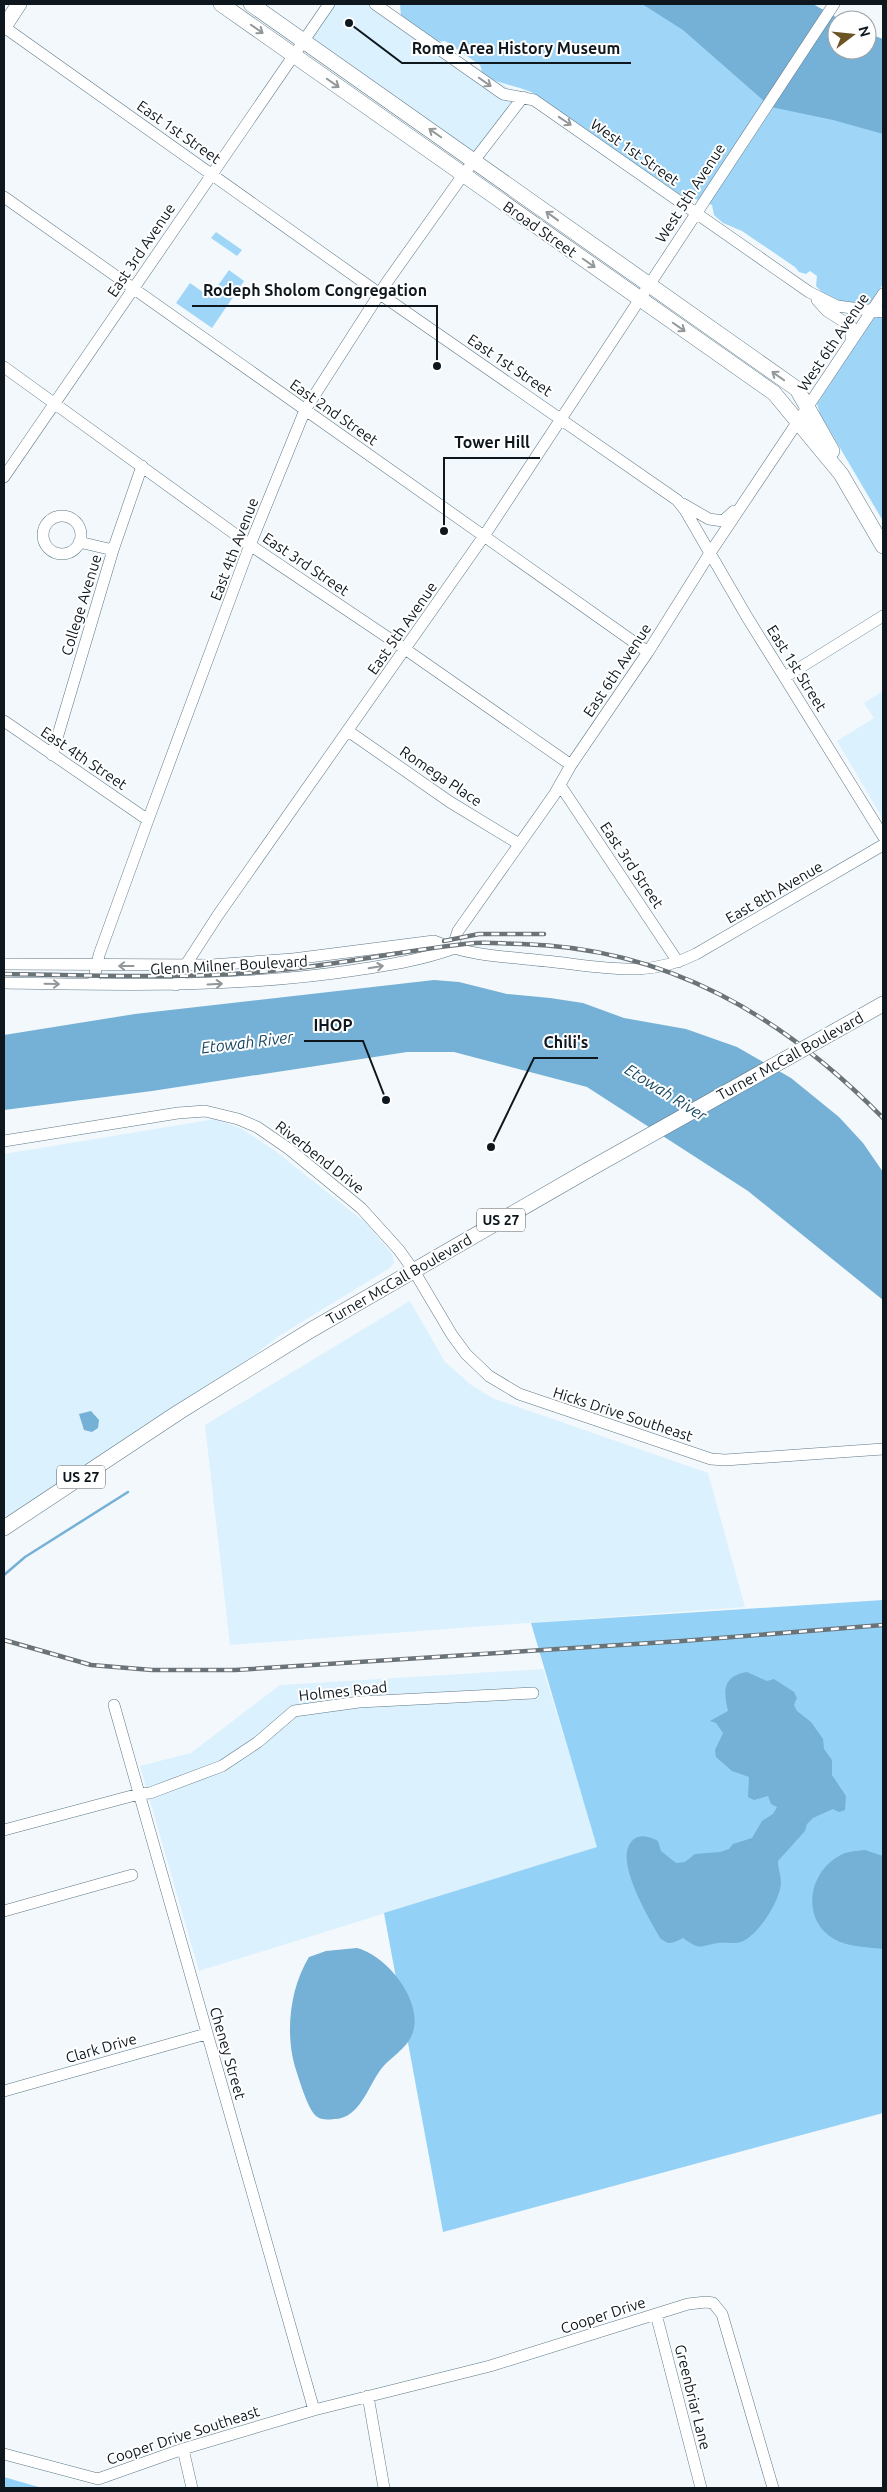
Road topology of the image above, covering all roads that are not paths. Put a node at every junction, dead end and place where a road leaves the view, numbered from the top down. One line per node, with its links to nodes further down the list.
1 (20, 4): 7 (main road)
2 (221, 4): 9 (main road, Broad Street, one-way to 9)
3 (251, 4): 8 (main road, Broad Street)
4 (330, 4): 8 (street, East 3rd Avenue)
5 (375, 4): 10 (street, West 1st Street, one-way to 10)
6 (834, 4): 15 (street, West 5th Avenue)
7 (4, 27): 12 (street, East 1st Street)
8 (303, 41): 9 (street, East 3rd Avenue); 11 (main road, Broad Street, one-way to 8)
9 (293, 55): 12 (street, East 3rd Avenue); 13 (main road, Broad Street, one-way to 13)
10 (523, 98): 11 (street, East 4th Avenue); 15 (street, West 1st Street, one-way to 15)
11 (475, 161): 13 (street, East 4th Avenue); 16 (main road, Broad Street, one-way to 11)
12 (212, 173): 17 (street, East 3rd Avenue); 19 (street, East 1st Street)
13 (462, 175): 19 (street, East 4th Avenue); 21 (main road, Broad Street, one-way to 21)
14 (4, 197): 17 (street, East 2nd Street)
15 (696, 213): 16 (street, West 5th Avenue); 18 (street, West 1st Street)
16 (649, 285): 21 (street, East 5th Avenue); 26 (main road, Broad Street, one-way to 16)
17 (133, 289): 25 (street, East 3rd Avenue); 27 (street, East 2nd Street)
18 (809, 292): 22 (street, West 1st Street); 23 (street)
19 (380, 294): 27 (street, East 4th Avenue); 28 (street, East 1st Street)
20 (883, 294): 22 (street, West 6th Avenue)
21 (639, 298): 28 (street, East 5th Avenue); 29 (main road, Broad Street, one-way to 29)
22 (878, 311): 23 (street, West 6th Avenue)
23 (851, 340): 26 (street, West 6th Avenue)
24 (4, 367): 25 (street, East 3rd Street)
25 (55, 403): 30 (street, East 3rd Street); 32 (street, East 3rd Avenue)
26 (807, 407): 29 (street, East 6th Avenue); 31 (main road, Broad Street)
27 (305, 410): 35 (street, East 2nd Street); 37 (street, East 4th Avenue)
28 (560, 418): 34 (street, East 1st Street); 35 (street, East 5th Avenue)
29 (798, 421): 31 (main road, Broad Street); 33 (street, East 6th Avenue)
30 (142, 466): 37 (street, East 3rd Street); 39 (street, College Avenue)
31 (841, 474): 38 (main road, Broad Street)
32 (4, 477)
33 (753, 492): 34 (street); 40 (street, East 6th Avenue)
34 (677, 500): 40 (street, East 1st Street)
35 (484, 536): 42 (street, East 5th Avenue); 43 (street, East 2nd Street)
36 (80, 542): 39 (street)
37 (250, 545): 42 (street, East 3rd Street); 50 (street, East 4th Avenue)
38 (883, 546)
39 (113, 550): 47 (street, College Avenue)
40 (710, 553): 43 (street, East 6th Avenue); 44 (street, East 1st Street)
41 (883, 616): 44 (street)
42 (405, 648): 46 (street, East 5th Avenue); 48 (street, East 3rd Street)
43 (648, 652): 48 (street, East 6th Avenue)
44 (785, 677): 51 (street, East 1st Street)
45 (4, 721): 47 (street, East 4th Street)
46 (348, 731): 52 (street, Romega Place); 58 (street, East 5th Avenue)
47 (52, 755): 50 (street, East 4th Street)
48 (571, 765): 49 (street, East 6th Avenue)
49 (560, 785): 52 (street, East 6th Avenue); 55 (street, East 3rd Street)
50 (148, 820): 57 (street, East 4th Avenue)
51 (883, 836)
52 (520, 844): 54 (street, East 6th Avenue)
53 (883, 845): 55 (street, East 8th Avenue)
54 (452, 949): 55 (street, Glenn Milner Boulevard); 58 (street, Glenn Milner Boulevard); 61 (street, Glenn Milner Boulevard, one-way to 54)
55 (678, 962)
56 (4, 964): 57 (street, Glenn Milner Boulevard)
57 (97, 965): 58 (street, Glenn Milner Boulevard, one-way to 57); 60 (street, East 4th Avenue)
58 (185, 966): 61 (street, East 5th Avenue)
59 (4, 983): 60 (street, Glenn Milner Boulevard, one-way to 60)
60 (93, 984): 61 (street, Glenn Milner Boulevard)
61 (176, 985)
62 (883, 1004): 64 (main road, Turner McCall Boulevard / US 27, bridge)
63 (4, 1141): 64 (street, Riverbend Drive)
64 (414, 1271): 65 (street, Hicks Drive Southeast); 66 (main road, Turner McCall Boulevard / US 27)
65 (883, 1449)
66 (4, 1528)
67 (533, 1693): 69 (street, Holmes Road)
68 (114, 1705): 69 (street, Cheney Street)
69 (138, 1794): 70 (street, Holmes Road); 73 (street, Cheney Street)
70 (4, 1830)
71 (132, 1875): 72 (street)
72 (4, 1911)
73 (206, 2034): 74 (street, Clark Drive); 77 (street, Cheney Street)
74 (4, 2091)
75 (656, 2314): 76 (street, Cooper Drive); 82 (street, Greenbriar Lane); 83 (street, Cooper Drive)
76 (368, 2396): 77 (street, Cooper Drive); 81 (street)
77 (314, 2410): 78 (street, Cooper Drive Southeast)
78 (183, 2449): 79 (street, Cooper Drive Southeast); 80 (street)
79 (4, 2454)
80 (192, 2488)
81 (384, 2488)
82 (700, 2488)
83 (773, 2488)

